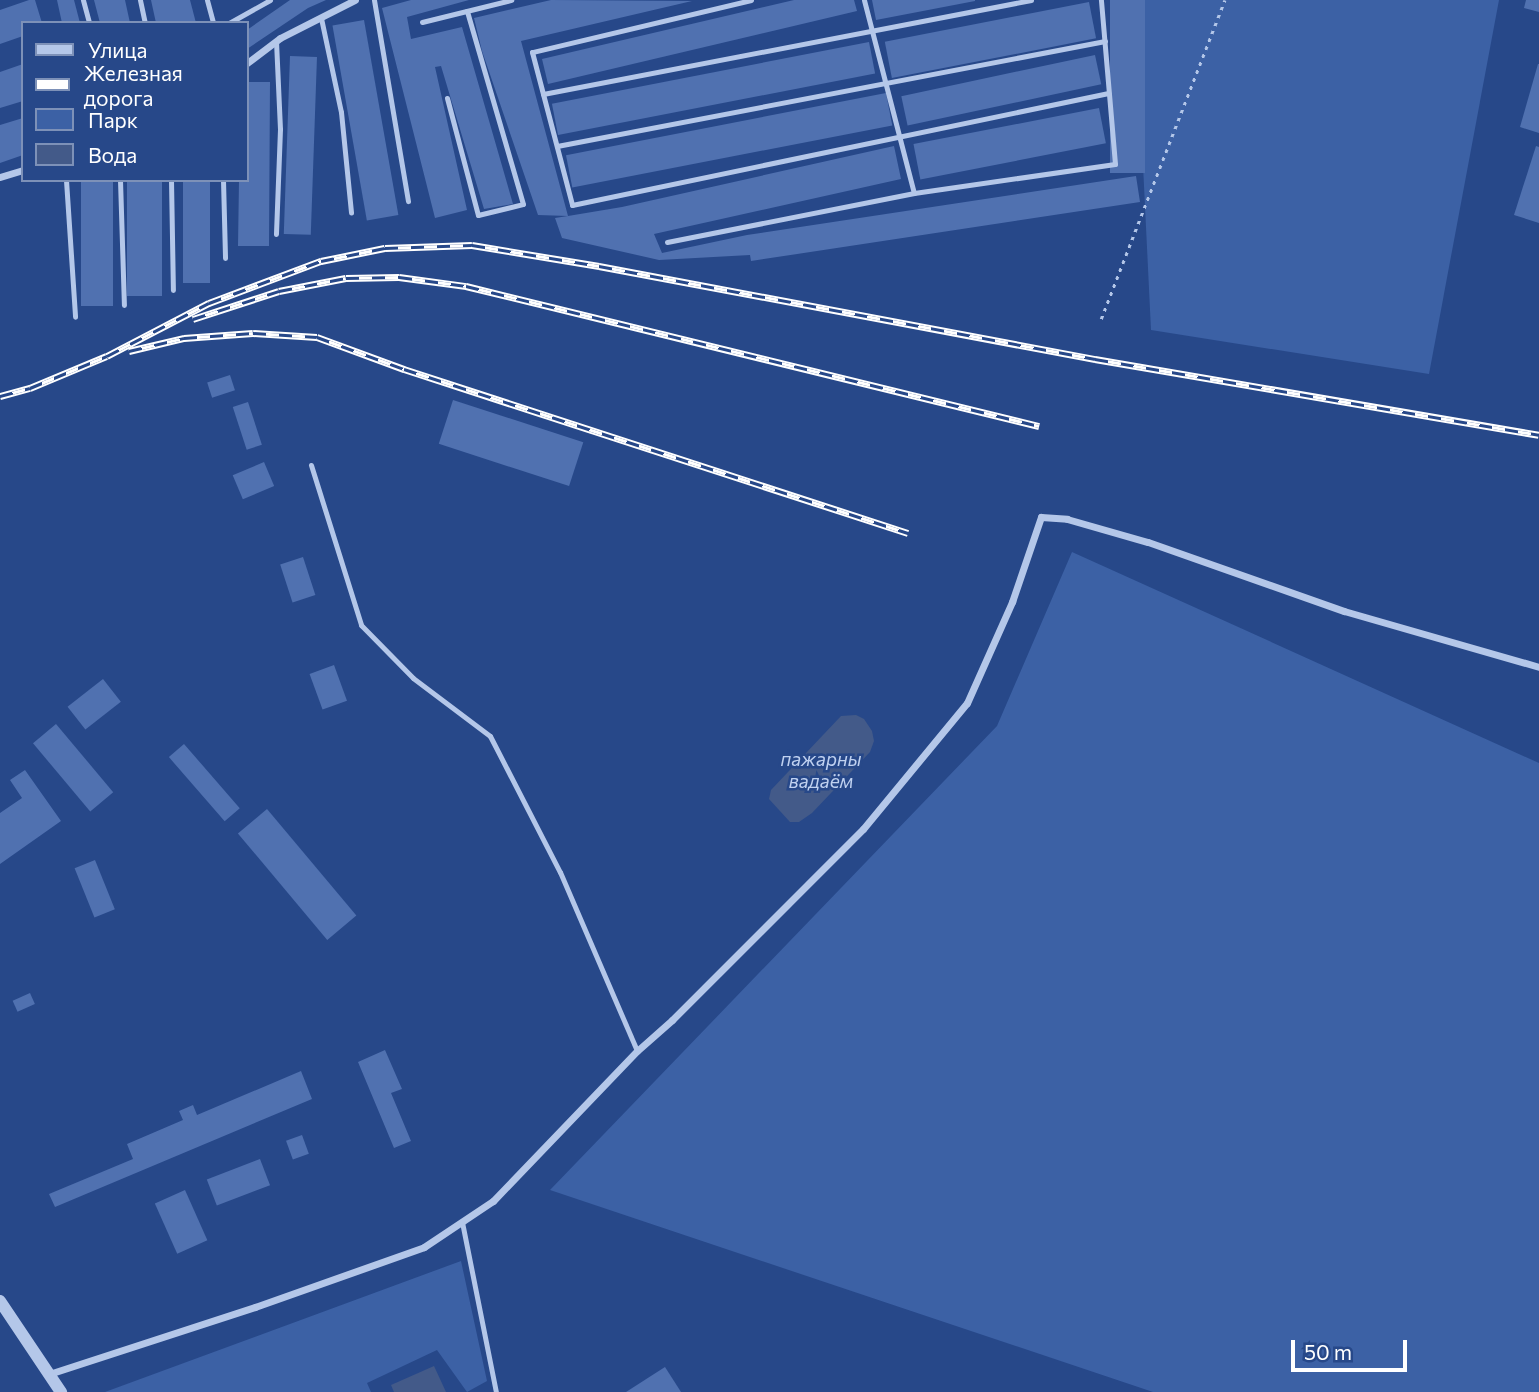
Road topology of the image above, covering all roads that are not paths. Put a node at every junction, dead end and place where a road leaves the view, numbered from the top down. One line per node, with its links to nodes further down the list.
1 (83, 0): 14 (lane)
2 (140, 0): 15 (lane)
3 (207, 0): 16 (lane)
4 (270, 0): 17 (lane)
5 (355, 0): 13 (street)
6 (374, 0): 36 (lane)
7 (511, 0): 12 (lane)
8 (751, 0): 24 (lane)
9 (864, 0): 19 (lane)
10 (1031, 0): 19 (lane)
11 (1101, 0): 21 (lane)
12 (467, 11): 18 (lane); 26 (lane)
13 (321, 18): 20 (street); 37 (lane)
14 (88, 21)
15 (145, 21)
16 (212, 21)
17 (233, 21)
18 (422, 22)
19 (873, 30): 23 (lane); 24 (lane)
20 (276, 41): 22 (street); 38 (lane)
21 (1105, 41): 23 (lane); 25 (lane)
22 (248, 62)
23 (886, 81): 27 (lane); 28 (lane)
24 (543, 93): 28 (lane)
25 (1108, 93): 27 (lane); 35 (lane)
26 (447, 98)
27 (900, 135): 28 (lane); 35 (lane)
28 (557, 146)
29 (21, 171): 30 (street)
30 (0, 177)
31 (66, 182): 43 (lane)
32 (120, 182): 42 (lane)
33 (172, 182): 41 (lane)
34 (223, 182): 40 (lane)
35 (914, 193): 39 (lane)
36 (408, 201)
37 (351, 213)
38 (276, 234)
39 (667, 242)
40 (225, 258)
41 (173, 290)
42 (124, 305)
43 (75, 317)
44 (311, 465): 46 (lane)
45 (1539, 667): 46 (street)
46 (637, 1051): 47 (street)
47 (462, 1222): 49 (street); 51 (lane)
48 (0, 1301): 49 (street)
49 (50, 1374): 50 (street)
50 (61, 1392)
51 (496, 1392)

